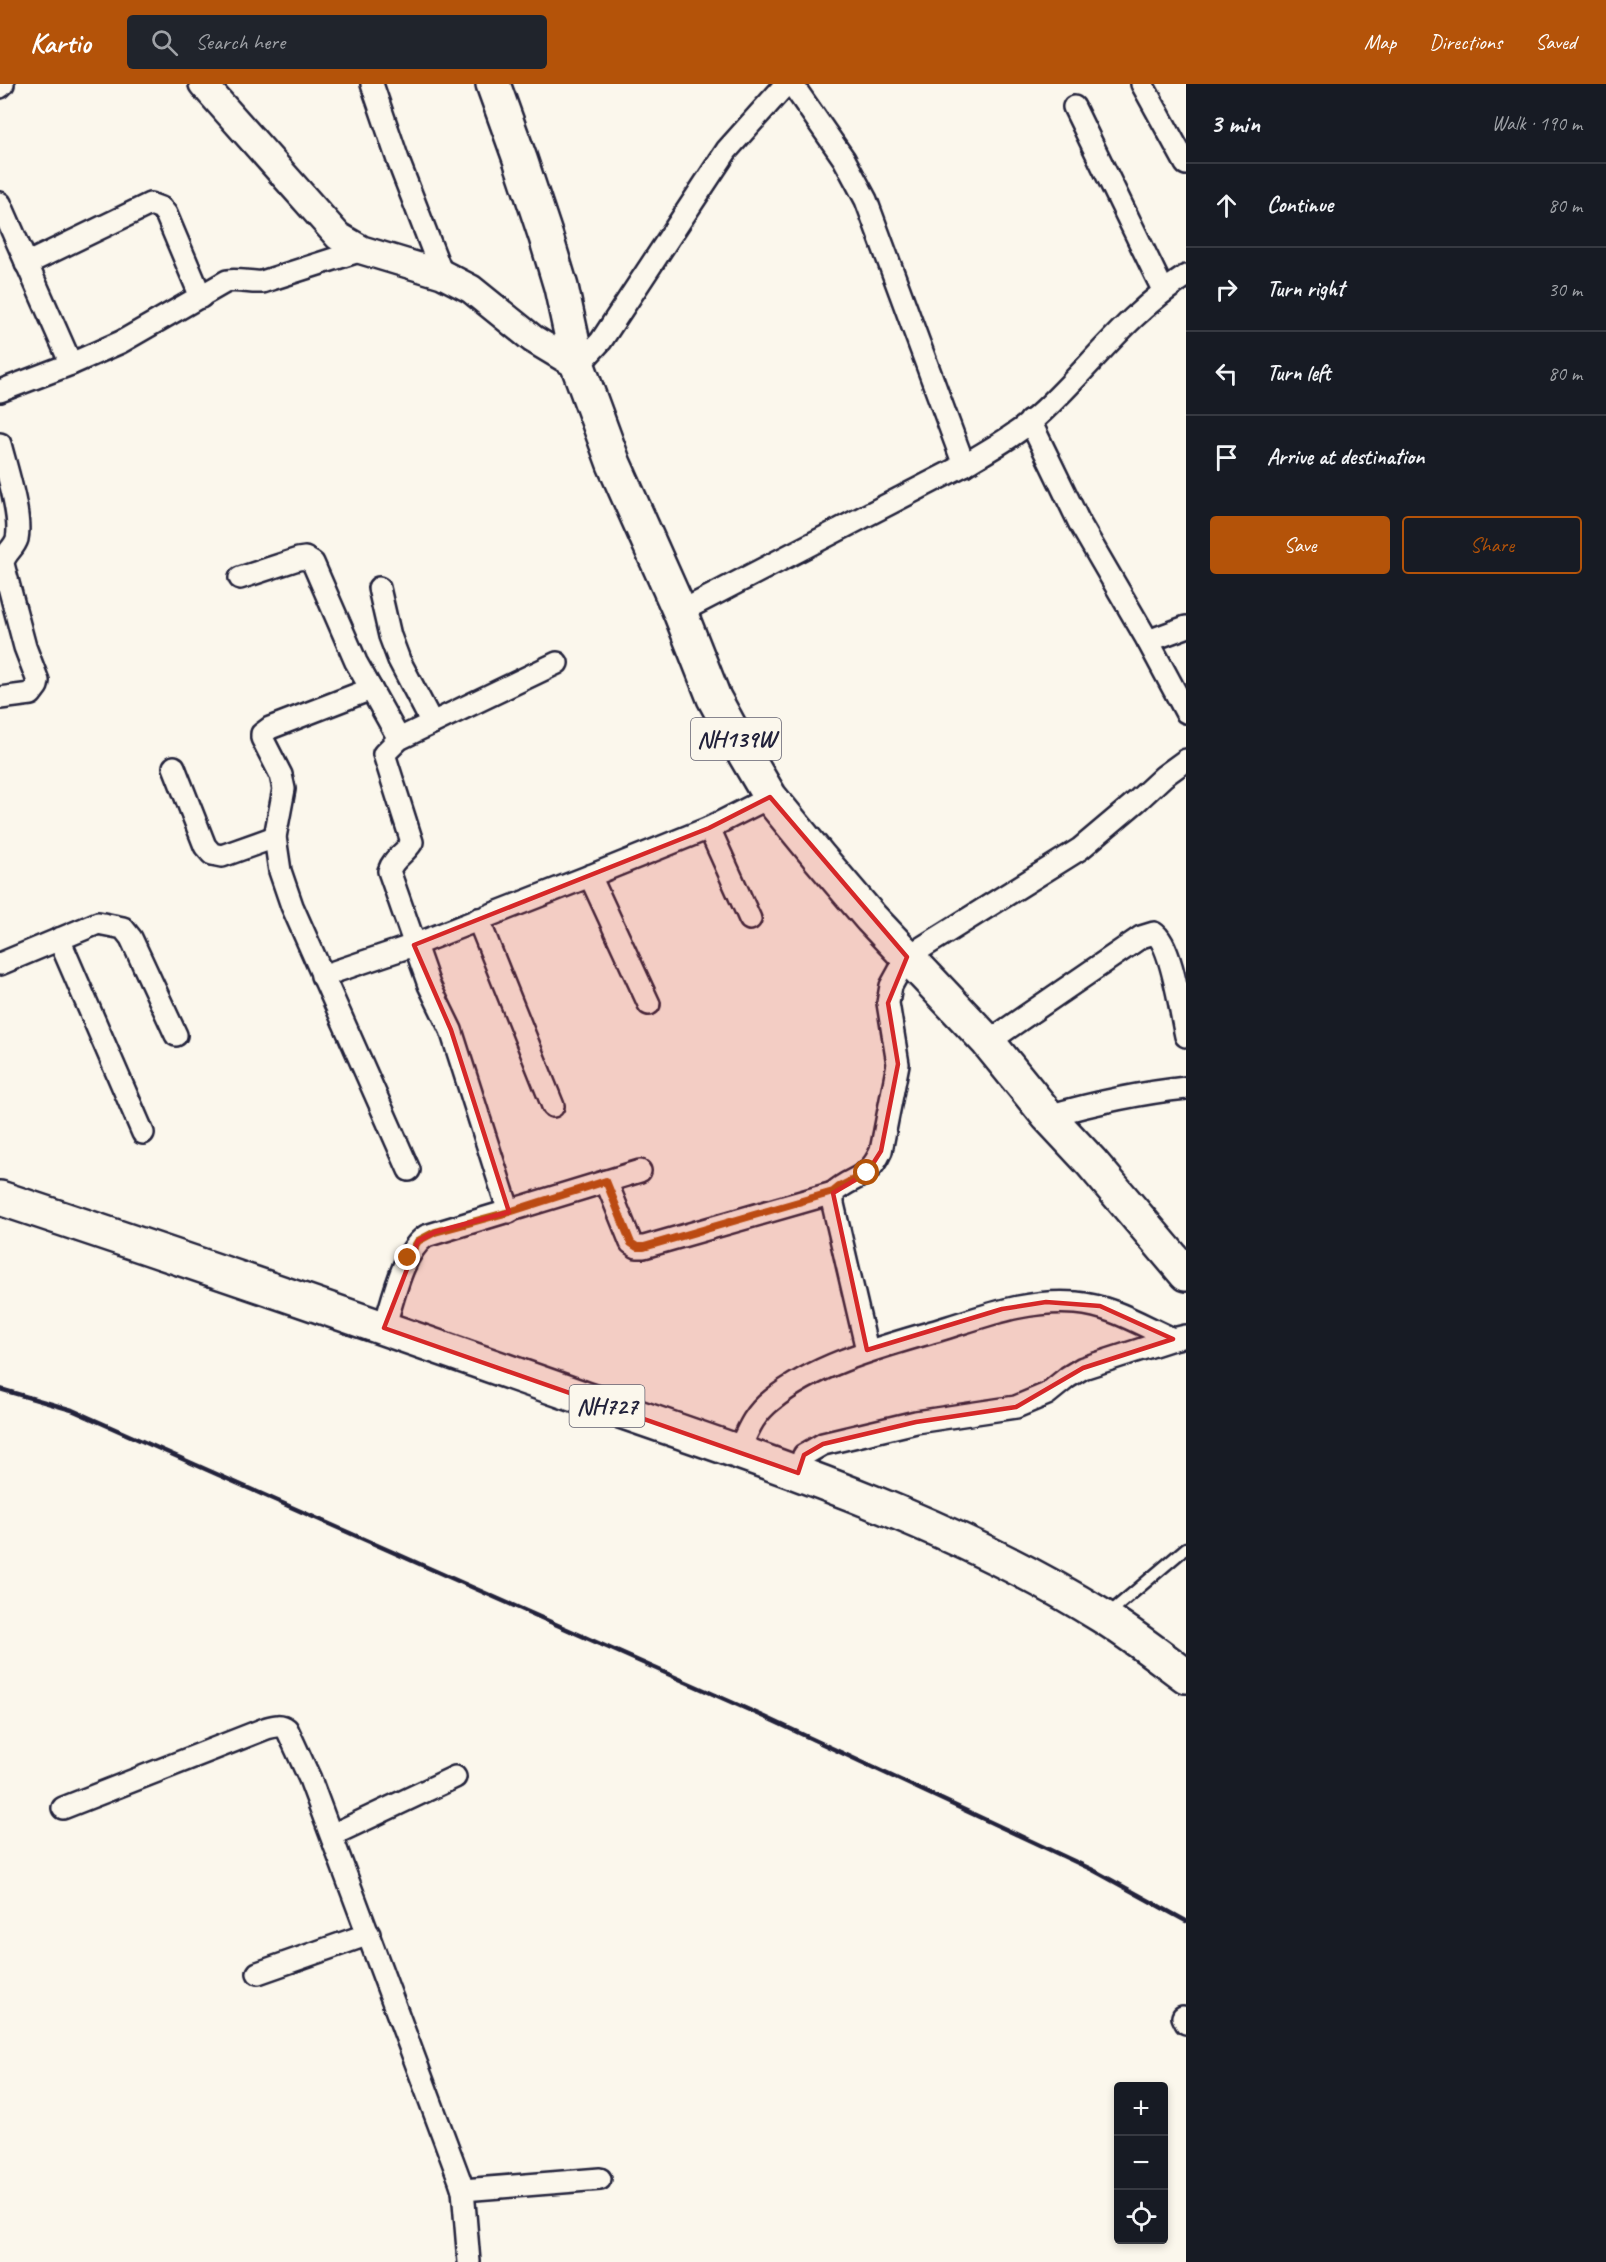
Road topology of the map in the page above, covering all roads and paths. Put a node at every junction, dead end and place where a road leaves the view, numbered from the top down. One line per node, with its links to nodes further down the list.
1 (203, 84): 12 (street)
2 (372, 84): 14 (street)
3 (493, 84): 19 (highway, NH139W)
4 (766, 84): 8 (street)
5 (786, 84): 8 (street)
6 (792, 84): 23 (street)
7 (1142, 84): 10 (street)
8 (765, 107): 19 (street)
9 (1074, 107): 16 (street)
10 (1186, 164)
11 (0, 203): 13 (street)
12 (362, 250): 14 (street); 17 (street)
13 (26, 264): 17 (street); 18 (street)
14 (442, 274): 19 (street)
15 (1186, 276): 16 (street)
16 (1163, 290): 21 (street)
17 (201, 297): 18 (street)
18 (71, 364): 20 (street)
19 (578, 366): 26 (highway, NH139W)
20 (0, 391)
21 (1030, 421): 23 (street); 28 (street)
22 (0, 444): 31 (street)
23 (964, 465): 26 (street)
24 (240, 578): 30 (street)
25 (379, 588): 33 (street)
26 (680, 612): 37 (highway, NH139W)
27 (1186, 627): 28 (street)
28 (1148, 641): 32 (street)
29 (557, 663): 33 (street)
30 (371, 689): 34 (street); 39 (street)
31 (0, 698)
32 (1186, 711)
33 (432, 723): 34 (street)
34 (399, 739): 44 (street)
35 (1186, 760): 45 (street)
36 (174, 767): 39 (street)
37 (770, 797): 38 (street); 45 (highway, NH139W)
38 (709, 828): 40 (street); 42 (street)
39 (275, 837): 47 (street)
40 (590, 876): 41 (street); 48 (street)
41 (478, 919): 44 (street); 53 (street)
42 (750, 919)
43 (59, 939): 46 (street); 49 (street); 55 (street)
44 (414, 945): 47 (street); 61 (street)
45 (907, 957): 51 (highway, NH139W); 59 (street)
46 (0, 964)
47 (322, 976): 56 (street)
48 (649, 1004)
49 (176, 1035)
50 (1186, 1036): 51 (street)
51 (988, 1042): 54 (highway, NH139W)
52 (1186, 1088): 54 (street)
53 (553, 1106)
54 (1048, 1116): 62 (highway, NH139W)
55 (143, 1133)
56 (409, 1170)
57 (640, 1171): 58 (street)
58 (606, 1181): 59 (street); 61 (street)
59 (833, 1192): 65 (street)
60 (0, 1198): 63 (highway, NH727)
61 (509, 1212): 63 (street)
62 (1186, 1274)
63 (384, 1328): 66 (highway, NH727)
64 (1180, 1338): 65 (street); 67 (street)
65 (867, 1350): 66 (street)
66 (738, 1452): 67 (highway, NH727)
67 (798, 1473): 69 (highway, NH727)
68 (1186, 1548): 69 (lane)
69 (1105, 1617): 70 (highway, NH727)
70 (1186, 1676)
71 (454, 1777): 73 (street)
72 (63, 1808): 73 (street)
73 (332, 1835): 74 (street)
74 (369, 1934): 75 (street); 77 (street)
75 (258, 1972)
76 (600, 2179): 77 (street)
77 (463, 2190): 78 (street)
78 (469, 2262)

